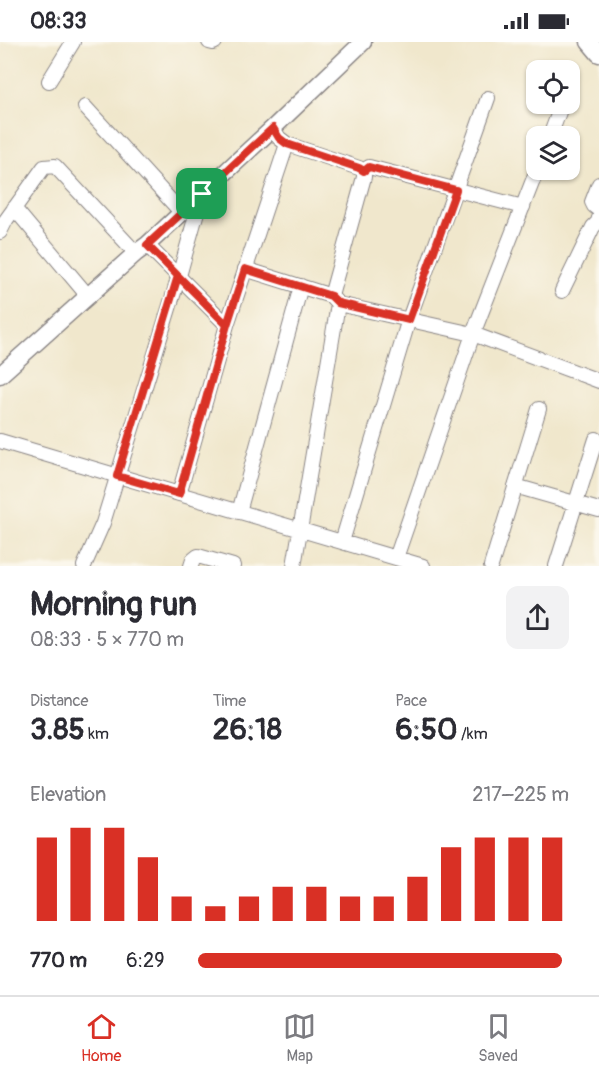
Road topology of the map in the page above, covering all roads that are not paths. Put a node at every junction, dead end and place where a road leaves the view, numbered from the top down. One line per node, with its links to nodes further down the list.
1 (73, 42): 7 (street)
2 (209, 42): 3 (street)
3 (215, 42)
4 (363, 42): 10 (street)
5 (589, 42): 6 (street)
6 (599, 54)
7 (49, 81)
8 (488, 98): 15 (street)
9 (85, 107): 20 (street)
10 (273, 128): 11 (street); 16 (street)
11 (287, 144): 12 (street); 24 (street)
12 (364, 171): 15 (street); 29 (street)
13 (533, 180): 17 (street)
14 (599, 184): 19 (street)
15 (456, 190): 17 (street); 30 (street)
16 (202, 194): 20 (street); 25 (street)
17 (523, 207): 32 (street)
18 (14, 208): 22 (street); 23 (street); 28 (street)
19 (599, 210)
20 (182, 213): 23 (street)
21 (599, 218): 27 (street)
22 (0, 232)
23 (142, 249): 25 (street); 28 (street)
24 (245, 269): 26 (street); 31 (street)
25 (178, 276): 31 (street); 38 (street)
26 (301, 286): 29 (street); 43 (street)
27 (562, 291)
28 (88, 296): 33 (street)
29 (334, 299): 30 (street); 44 (street)
30 (409, 320): 32 (street); 45 (street)
31 (227, 325): 40 (street)
32 (473, 334): 34 (street); 46 (street)
33 (0, 375)
34 (599, 381)
35 (539, 409): 39 (street)
36 (596, 439): 41 (street)
37 (0, 441): 38 (street)
38 (117, 476): 40 (street); 47 (street)
39 (514, 486): 41 (street); 52 (street)
40 (179, 494): 43 (street)
41 (575, 502): 42 (street); 53 (street)
42 (599, 510)
43 (239, 512): 44 (street)
44 (301, 530): 45 (street); 50 (street)
45 (342, 542): 46 (street)
46 (396, 558): 51 (street)
47 (84, 566)
48 (191, 566): 49 (street)
49 (233, 566)
50 (294, 566)
51 (423, 566)
52 (490, 566)
53 (556, 566)

